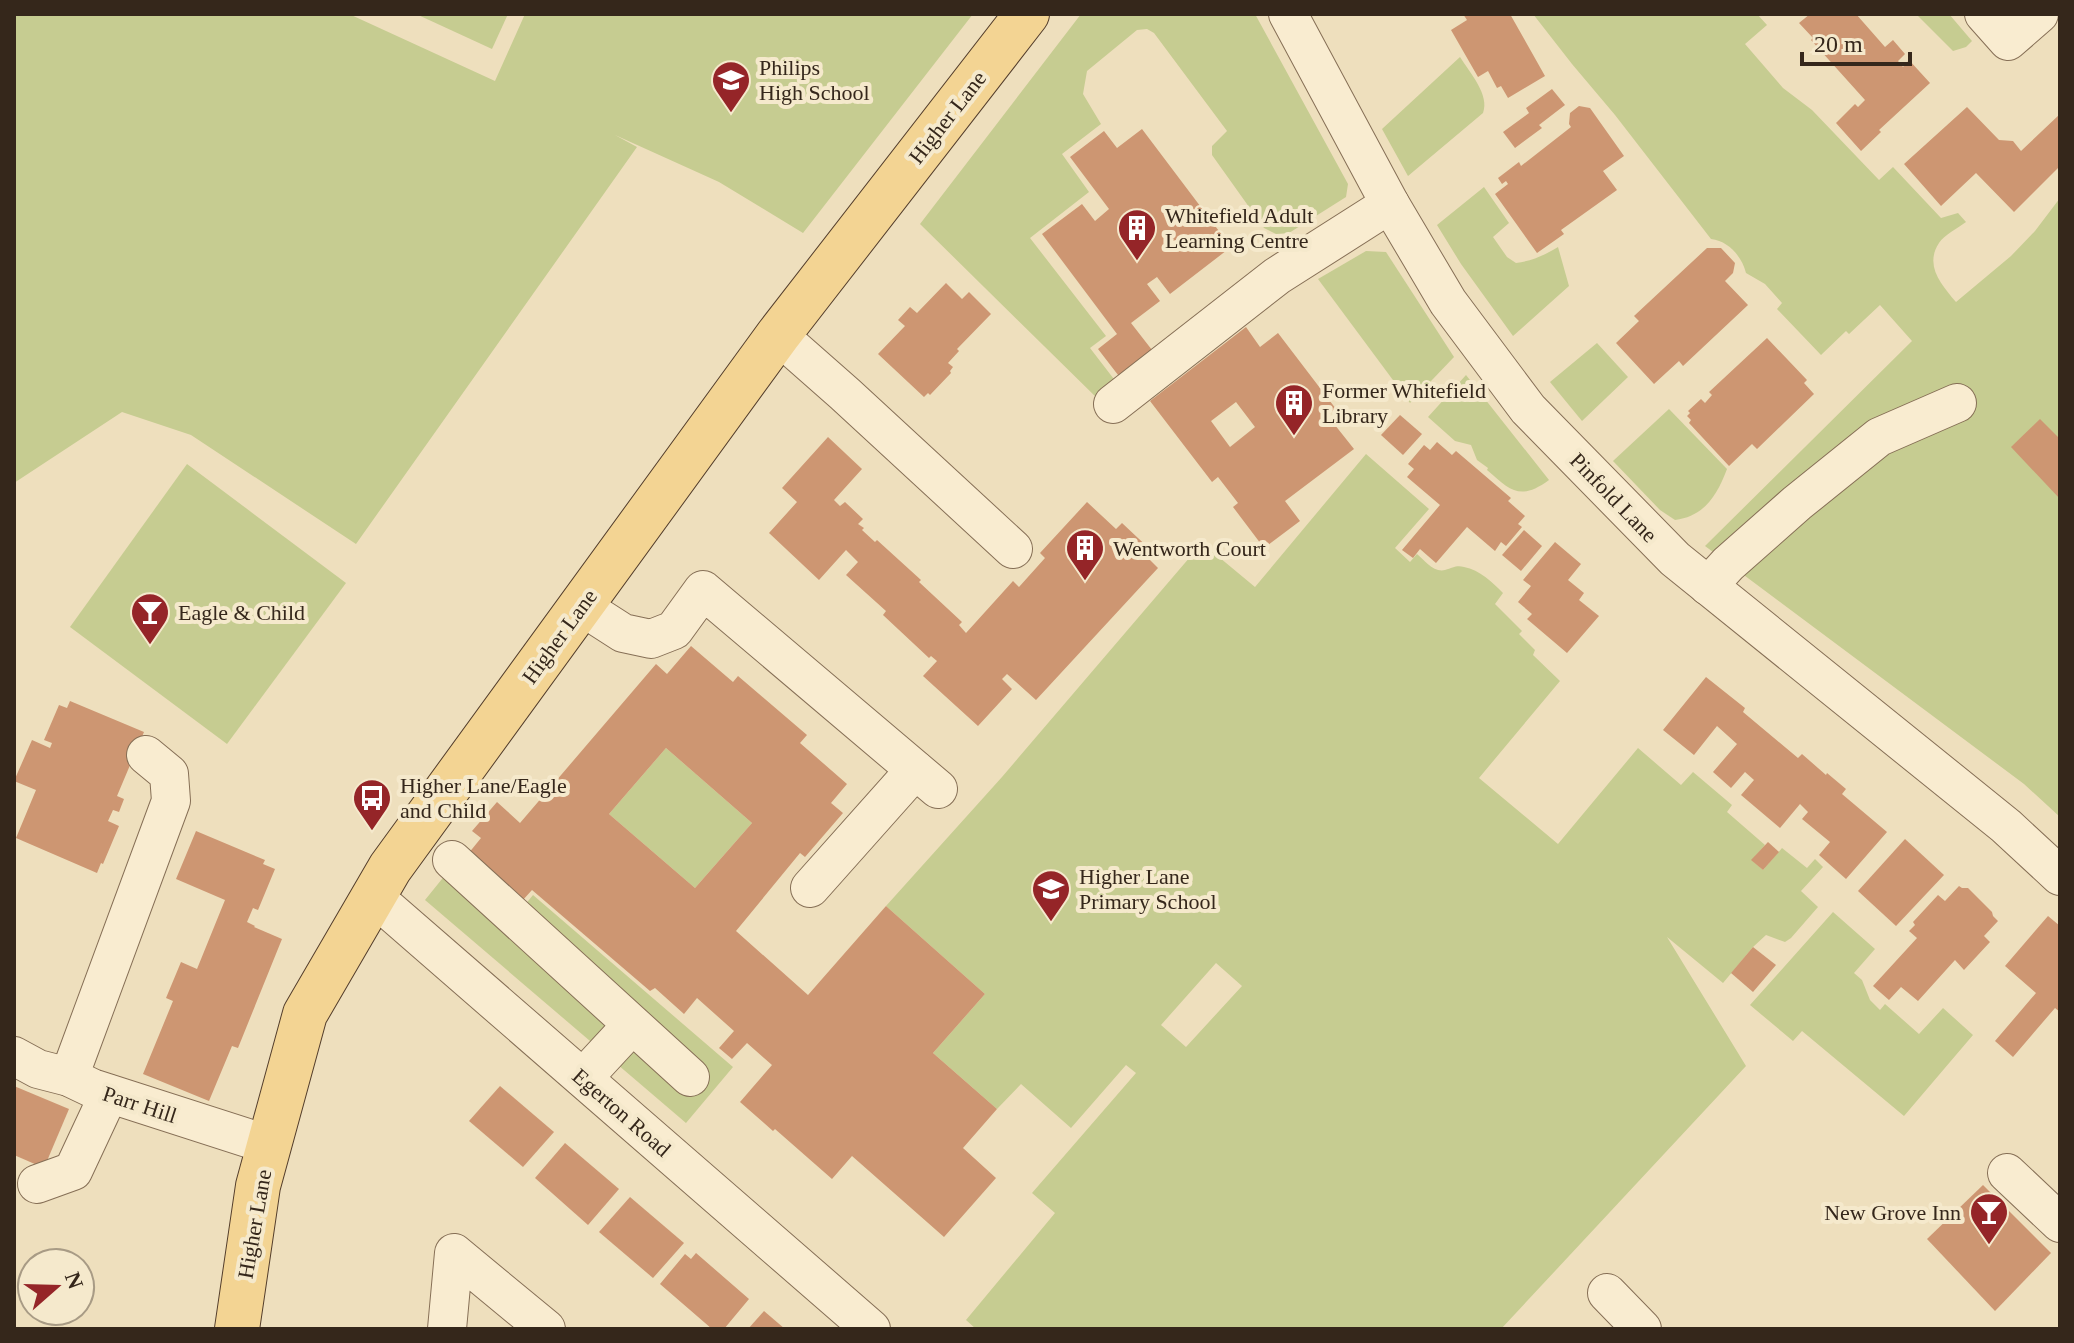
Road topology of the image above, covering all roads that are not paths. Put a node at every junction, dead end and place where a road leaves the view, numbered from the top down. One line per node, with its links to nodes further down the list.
1 (1027, 14): 6 (main road, Higher Lane)
2 (1984, 14): 3 (street)
3 (2039, 14)
4 (1299, 19): 5 (street, Pinfold Lane)
5 (1390, 204): 8 (street); 10 (street, Pinfold Lane)
6 (778, 335): 9 (street); 11 (main road, Higher Lane)
7 (1957, 403): 10 (street)
8 (1113, 404)
9 (1013, 549)
10 (1708, 586): 14 (street, Pinfold Lane)
11 (581, 606): 15 (street); 16 (main road, Higher Lane)
12 (146, 755): 19 (street)
13 (452, 860): 17 (street)
14 (2060, 876)
15 (810, 888)
16 (373, 896): 21 (street, Egerton Road); 23 (main road, Higher Lane)
17 (632, 1025): 20 (street); 21 (street)
18 (14, 1056): 19 (street, Parr Hill)
19 (69, 1077): 22 (street, Parr Hill)
20 (690, 1077)
21 (583, 1078): 31 (street, Egerton Road)
22 (109, 1094): 23 (street, Parr Hill); 25 (street)
23 (269, 1145): 28 (main road, Higher Lane)
24 (2007, 1173): 26 (street)
25 (37, 1184)
26 (2060, 1223)
27 (1607, 1293): 32 (street)
28 (237, 1329)
29 (447, 1329): 30 (street)
30 (546, 1329)
31 (871, 1329)
32 (1642, 1329)

